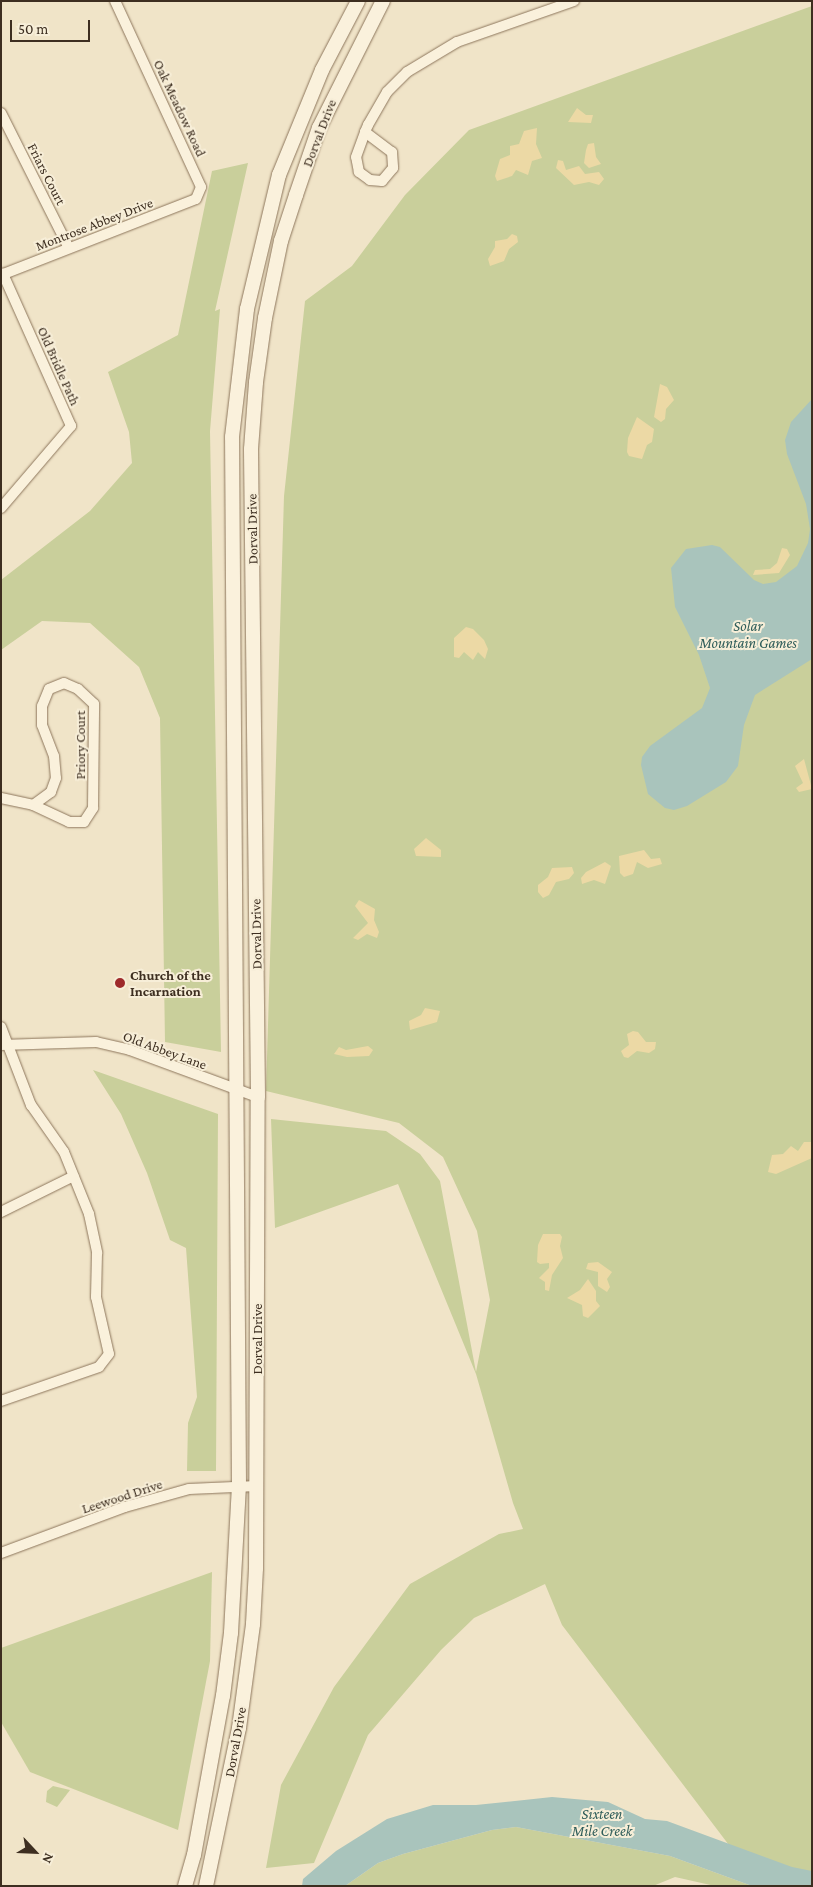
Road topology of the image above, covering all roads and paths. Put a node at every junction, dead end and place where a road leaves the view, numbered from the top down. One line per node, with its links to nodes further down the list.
1 (115, 1): 7 (street, Oak Meadow Road)
2 (358, 1): 15 (main road, Dorval Drive)
3 (384, 1): 16 (main road, Dorval Drive)
4 (574, 1): 6 (street)
5 (1, 113): 8 (street, Friars Court)
6 (365, 132): 6 (street)
7 (196, 199): 8 (street, Montrose Abbey Drive)
8 (69, 248): 9 (street, Montrose Abbey Drive)
9 (2, 274): 10 (street, Old Bridle Path)
10 (1, 508)
11 (1, 798): 12 (street, Priory Court)
12 (33, 805): 12 (street, Priory Court)
13 (1, 1027): 14 (street)
14 (4, 1044): 15 (street, Old Abbey Lane); 17 (street)
15 (237, 1090): 16 (street, Old Abbey Lane); 20 (main road, Dorval Drive)
16 (258, 1097): 21 (main road, Dorval Drive)
17 (74, 1176): 18 (street); 19 (street)
18 (1, 1212)
19 (1, 1401)
20 (239, 1486): 21 (street, Leewood Drive); 22 (street, Leewood Drive); 23 (main road, Dorval Drive)
21 (257, 1486): 24 (main road, Dorval Drive)
22 (1, 1553)
23 (185, 1886)
24 (206, 1886)

